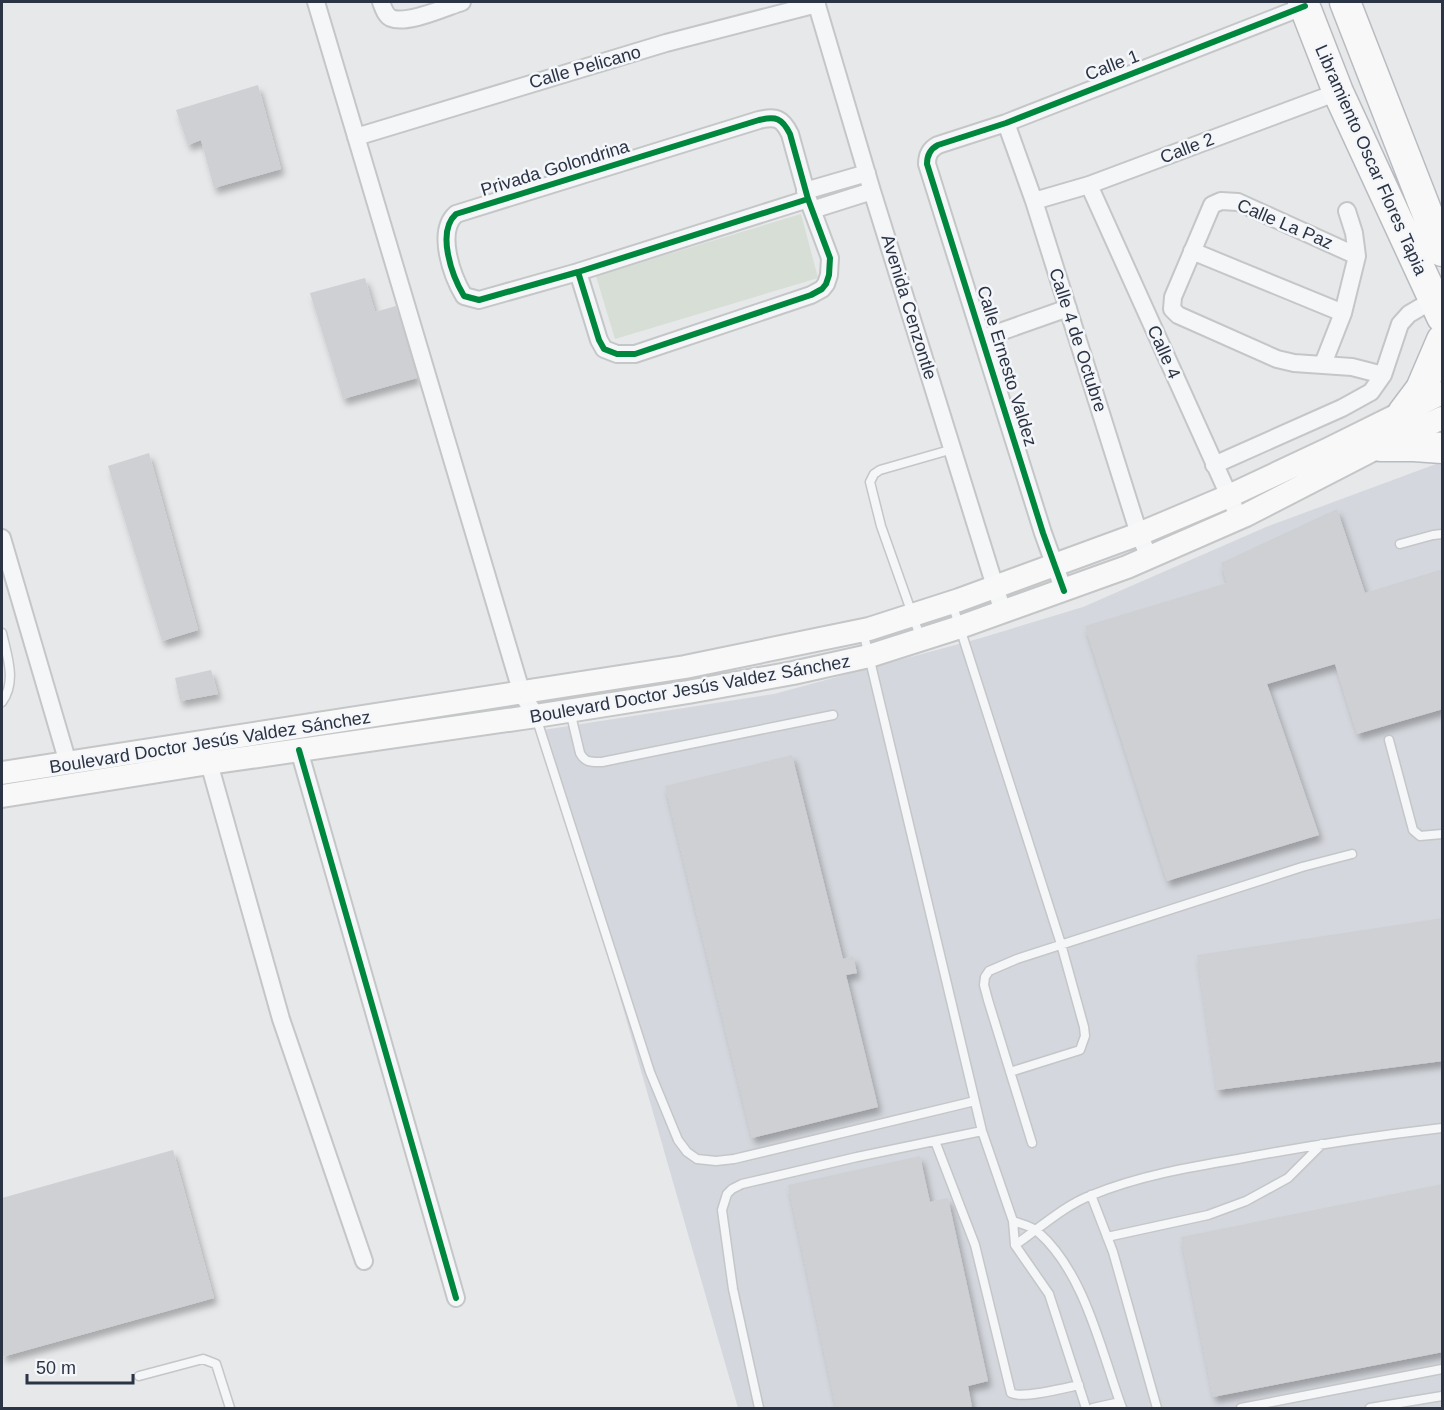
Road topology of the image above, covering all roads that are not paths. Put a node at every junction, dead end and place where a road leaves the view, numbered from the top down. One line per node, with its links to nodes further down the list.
1 (316, 2): 9 (street)
2 (381, 2): 3 (street)
3 (462, 2)
4 (1345, 2): 18 (highway, Libramiento Oscar Flores Tapia)
5 (816, 3): 9 (street, Calle Pelicano); 11 (street, Avenida Cenzontle)
6 (1304, 4): 7 (highway, Libramiento Oscar Flores Tapia); 8 (street, Calle 1)
7 (1338, 92): 12 (street, Calle 2); 22 (highway, Libramiento Oscar Flores Tapia)
8 (1006, 123): 10 (street, Calle 1); 15 (street, Calle 4 de Octubre)
9 (356, 137): 53 (street)
10 (931, 151): 24 (street, Calle Ernesto Valdez)
11 (867, 173): 13 (street, Avenida Cenzontle); 14 (street, Privada Golondrina)
12 (1089, 185): 15 (street, Calle 2); 34 (street, Calle 4)
13 (872, 191): 14 (street, Privada Golondrina); 33 (street, Avenida Cenzontle)
14 (808, 200): 20 (street, Privada Golondrina); 20 (street, Privada Golondrina); 20 (street, Privada Golondrina)
15 (1034, 201): 21 (street, Calle 4 de Octubre)
16 (1347, 211): 19 (street)
17 (1192, 251): 19 (street, Calle La Paz); 23 (street); 26 (street)
18 (1443, 251)
19 (1357, 256): 23 (street)
20 (578, 272)
21 (1068, 308): 24 (street); 37 (street, Calle 4 de Octubre)
22 (1438, 308): 27 (street)
23 (1343, 313): 26 (street)
24 (983, 338): 42 (street, Calle Ernesto Valdez)
25 (1443, 340): 29 (highway)
26 (1323, 364): 27 (street)
27 (1383, 375): 34 (street)
28 (1443, 393): 29 (main road, Boulevard Doctor Jesús Valdez Sánchez)
29 (1404, 413): 35 (main road, Boulevard Doctor Jesús Valdez Sánchez)
30 (1443, 418): 31 (main road, Boulevard Doctor Jesús Valdez Sánchez)
31 (1380, 446): 32 (highway); 36 (main road, Boulevard Doctor Jesús Valdez Sánchez)
32 (1443, 448)
33 (953, 449): 43 (street, Avenida Cenzontle); 47 (lane)
34 (1214, 465): 35 (street, Calle 4)
35 (1229, 496): 36 (street, Calle 4); 37 (main road, Boulevard Doctor Jesús Valdez Sánchez)
36 (1239, 518): 41 (main road, Boulevard Doctor Jesús Valdez Sánchez)
37 (1139, 534): 41 (street, Calle 4 de Octubre); 42 (main road, Boulevard Doctor Jesús Valdez Sánchez)
38 (1443, 534): 40 (lane)
39 (2, 538): 60 (street)
40 (1400, 544)
41 (1149, 558): 44 (main road, Boulevard Doctor Jesús Valdez Sánchez)
42 (1055, 565): 43 (main road, Boulevard Doctor Jesús Valdez Sánchez); 44 (street, Calle Ernesto Valdez)
43 (995, 586): 45 (main road, Boulevard Doctor Jesús Valdez Sánchez); 46 (street, Avenida Cenzontle)
44 (1064, 591): 46 (main road, Boulevard Doctor Jesús Valdez Sánchez)
45 (951, 603): 47 (main road, Boulevard Doctor Jesús Valdez Sánchez); 48 (lane)
46 (1003, 612): 48 (main road, Boulevard Doctor Jesús Valdez Sánchez)
47 (913, 615): 49 (main road, Boulevard Doctor Jesús Valdez Sánchez); 51 (lane)
48 (960, 627): 51 (main road, Boulevard Doctor Jesús Valdez Sánchez); 66 (lane)
49 (862, 630): 52 (lane); 53 (main road, Boulevard Doctor Jesús Valdez Sánchez)
50 (2, 633): 54 (lane)
51 (921, 640): 52 (main road, Boulevard Doctor Jesús Valdez Sánchez)
52 (869, 656): 55 (main road, Boulevard Doctor Jesús Valdez Sánchez); 68 (lane)
53 (522, 694): 57 (street); 60 (main road, Boulevard Doctor Jesús Valdez Sánchez)
54 (2, 702)
55 (570, 711): 56 (lane); 57 (main road, Boulevard Doctor Jesús Valdez Sánchez)
56 (833, 715)
57 (536, 716): 59 (main road, Boulevard Doctor Jesús Valdez Sánchez); 68 (lane)
58 (1389, 740): 64 (lane)
59 (299, 750): 61 (main road, Boulevard Doctor Jesús Valdez Sánchez); 80 (street)
60 (68, 763): 62 (main road, Boulevard Doctor Jesús Valdez Sánchez)
61 (209, 763): 63 (main road, Boulevard Doctor Jesús Valdez Sánchez); 79 (street)
62 (2, 773)
63 (2, 796)
64 (1443, 834)
65 (1352, 854): 66 (lane)
66 (1061, 944): 67 (lane); 67 (lane)
67 (1010, 1072): 72 (lane)
68 (975, 1101): 70 (lane)
69 (1443, 1128): 73 (lane)
70 (982, 1131): 71 (lane); 75 (lane)
71 (935, 1141): 83 (lane); 87 (lane)
72 (1032, 1143)
73 (1322, 1143): 74 (lane); 77 (lane)
74 (1091, 1195): 76 (lane); 77 (lane)
75 (1013, 1221): 76 (lane); 78 (lane)
76 (1037, 1230): 78 (lane); 85 (lane)
77 (1107, 1237): 90 (lane)
78 (1015, 1245): 83 (lane)
79 (364, 1261)
80 (456, 1298)
81 (1443, 1369): 91 (lane)
82 (139, 1376): 86 (lane)
83 (1079, 1385): 88 (lane)
84 (1443, 1396): 92 (lane)
85 (1121, 1406): 89 (lane)
86 (230, 1408)
87 (759, 1408)
88 (1086, 1408)
89 (1093, 1408)
90 (1157, 1408)
91 (1241, 1408)
92 (1370, 1408)

